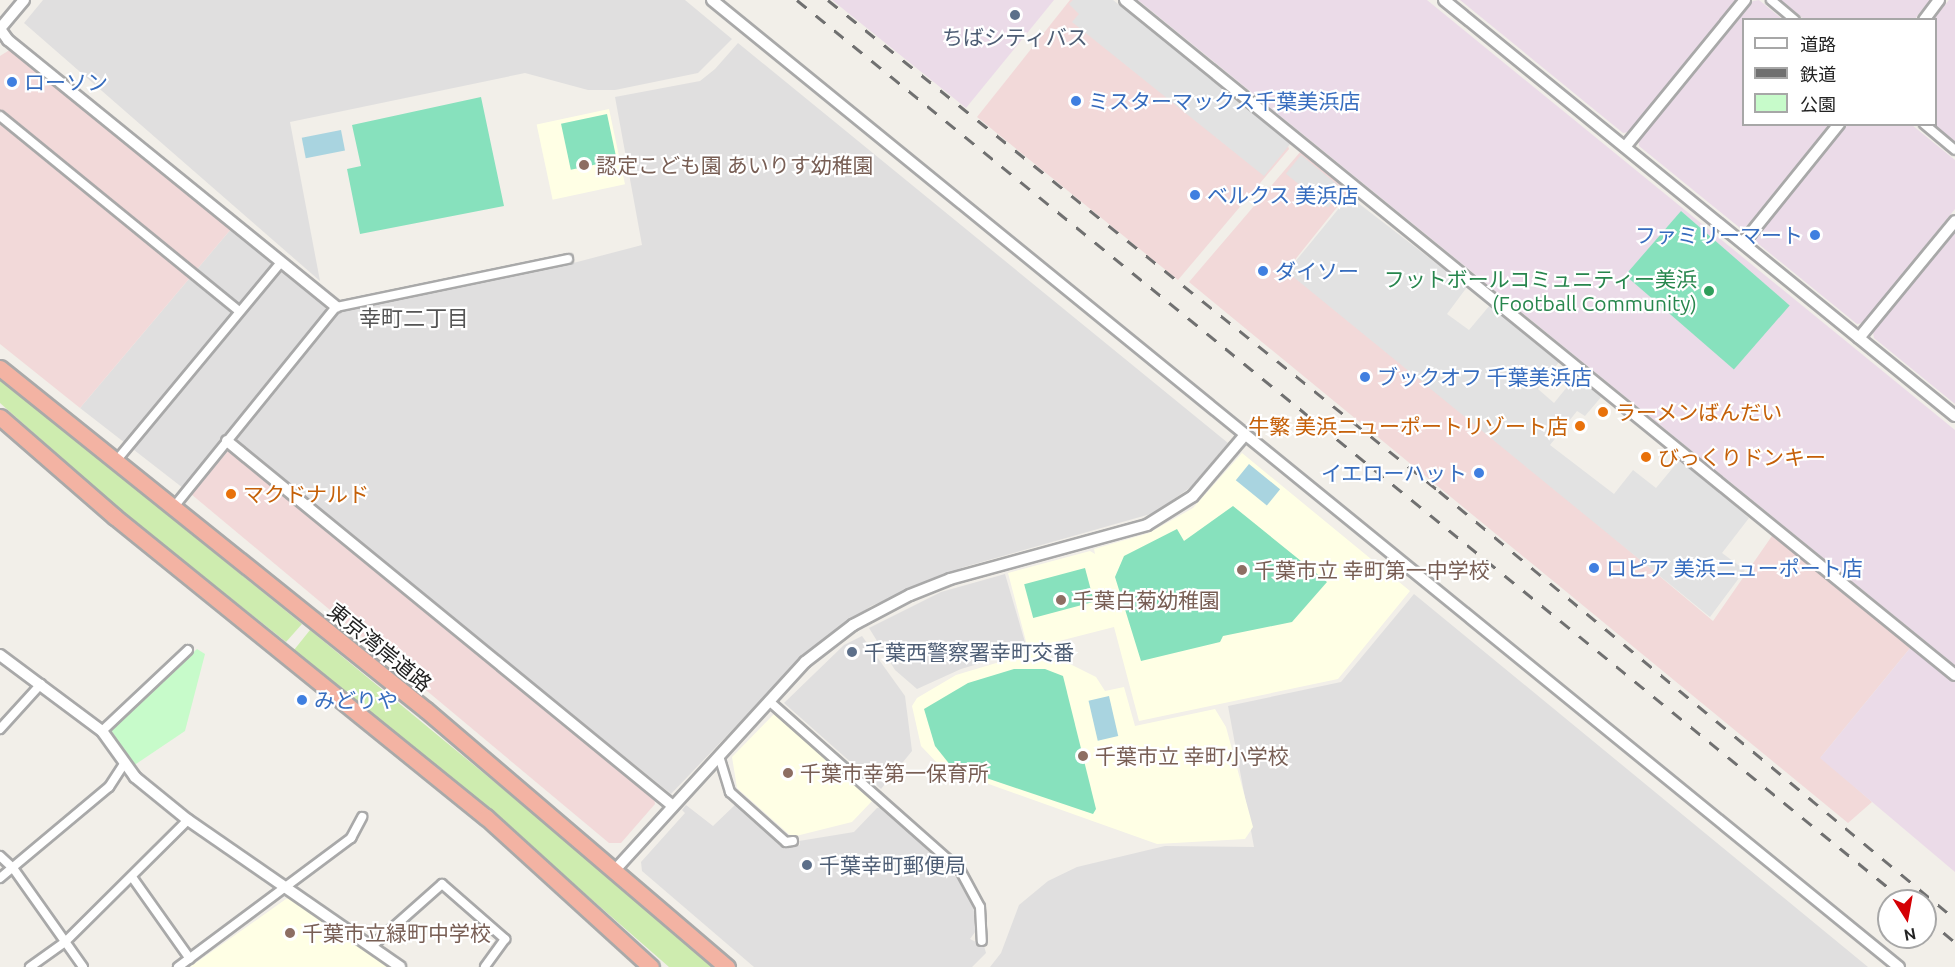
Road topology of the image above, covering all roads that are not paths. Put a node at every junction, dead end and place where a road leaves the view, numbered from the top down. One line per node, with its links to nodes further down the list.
1 (24, 0): 18 (street)
2 (712, 0): 25 (street)
3 (1125, 0): 31 (street)
4 (1444, 0): 13 (street)
5 (1744, 0): 13 (street)
6 (1771, 0): 8 (street)
7 (1939, 0): 9 (street)
8 (1793, 18)
9 (1926, 18)
10 (0, 116): 20 (street)
11 (1837, 126): 16 (street)
12 (1926, 126): 14 (street)
13 (1625, 147): 16 (street)
14 (1955, 150)
15 (1955, 221): 21 (street)
16 (1743, 243): 21 (street)
17 (568, 259): 19 (street)
18 (281, 262): 19 (street); 20 (street)
19 (336, 307): 26 (street)
20 (238, 310): 27 (street)
21 (1860, 338): 23 (street)
22 (0, 369): 27 (highway, 東京湾岸道路)
23 (1955, 416)
24 (0, 417): 57 (highway)
25 (1245, 435): 33 (street); 59 (street)
26 (227, 441): 28 (street); 38 (street)
27 (116, 461): 28 (highway, 東京湾岸道路)
28 (173, 508): 44 (highway, 東京湾岸道路)
29 (188, 650): 35 (street)
30 (0, 655): 32 (street)
31 (1955, 675)
32 (41, 684): 34 (street); 35 (street)
33 (769, 701): 36 (street); 48 (street)
34 (0, 729)
35 (102, 731): 37 (street)
36 (719, 756): 38 (street); 41 (street)
37 (124, 764): 40 (street); 43 (street)
38 (673, 806): 44 (street)
39 (362, 817): 47 (street)
40 (188, 820): 45 (street); 47 (street)
41 (793, 841)
42 (0, 856): 43 (street)
43 (13, 868): 46 (street); 49 (street)
44 (615, 870): 58 (highway, 東京湾岸道路)
45 (132, 877): 49 (street); 51 (street)
46 (0, 878)
47 (288, 888): 50 (street); 51 (street)
48 (982, 941)
49 (65, 942): 52 (street); 53 (street)
50 (371, 947): 55 (street); 56 (street)
51 (190, 958): 54 (street)
52 (30, 967)
53 (83, 967)
54 (178, 967)
55 (399, 967)
56 (485, 967)
57 (651, 967)
58 (727, 967)
59 (1899, 967)

